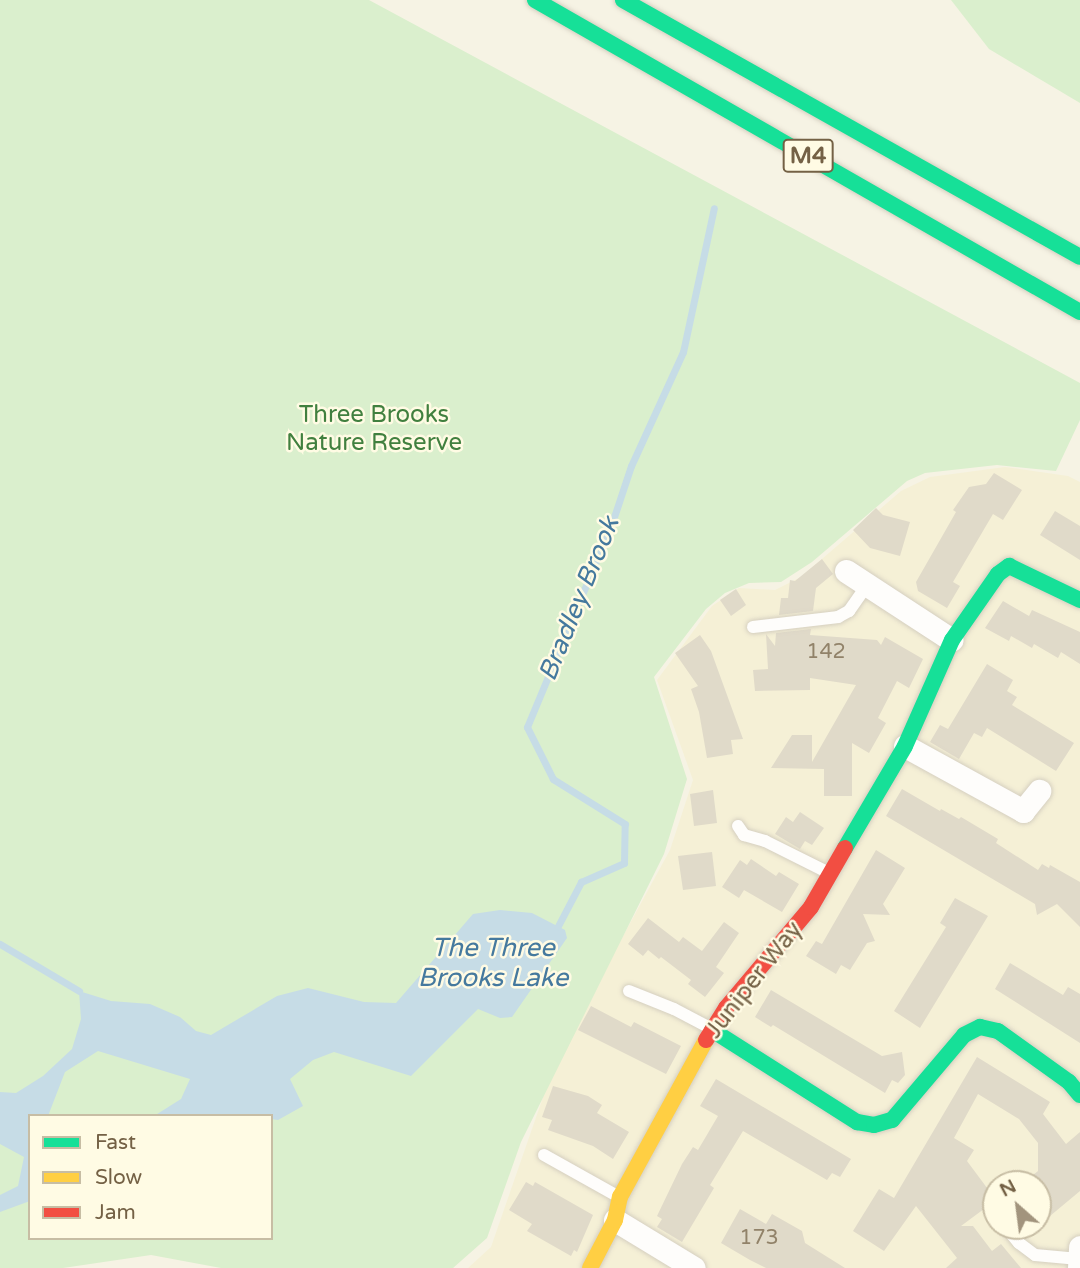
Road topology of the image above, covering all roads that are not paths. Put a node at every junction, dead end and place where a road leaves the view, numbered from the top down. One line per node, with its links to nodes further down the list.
1 (535, 0): 4 (main road, M4)
2 (623, 0): 3 (main road, M4)
3 (1080, 257)
4 (1080, 312)
5 (846, 571): 6 (street)
6 (867, 585): 8 (lane); 9 (street)
7 (1080, 600): 9 (main road, Juniper Way)
8 (753, 627)
9 (952, 640): 10 (main road, Juniper Way)
10 (905, 746): 11 (street); 13 (main road, Juniper Way)
11 (1039, 791)
12 (738, 826): 13 (lane)
13 (830, 873): 15 (main road, Juniper Way)
14 (629, 991): 15 (lane)
15 (712, 1030): 16 (main road); 18 (main road, Juniper Way)
16 (1080, 1096)
17 (544, 1155): 18 (lane)
18 (620, 1197): 19 (main road, Juniper Way)
19 (615, 1220): 22 (main road, Juniper Way); 23 (street)
20 (1017, 1240): 21 (lane)
21 (1079, 1258)
22 (590, 1268)
23 (694, 1268)

